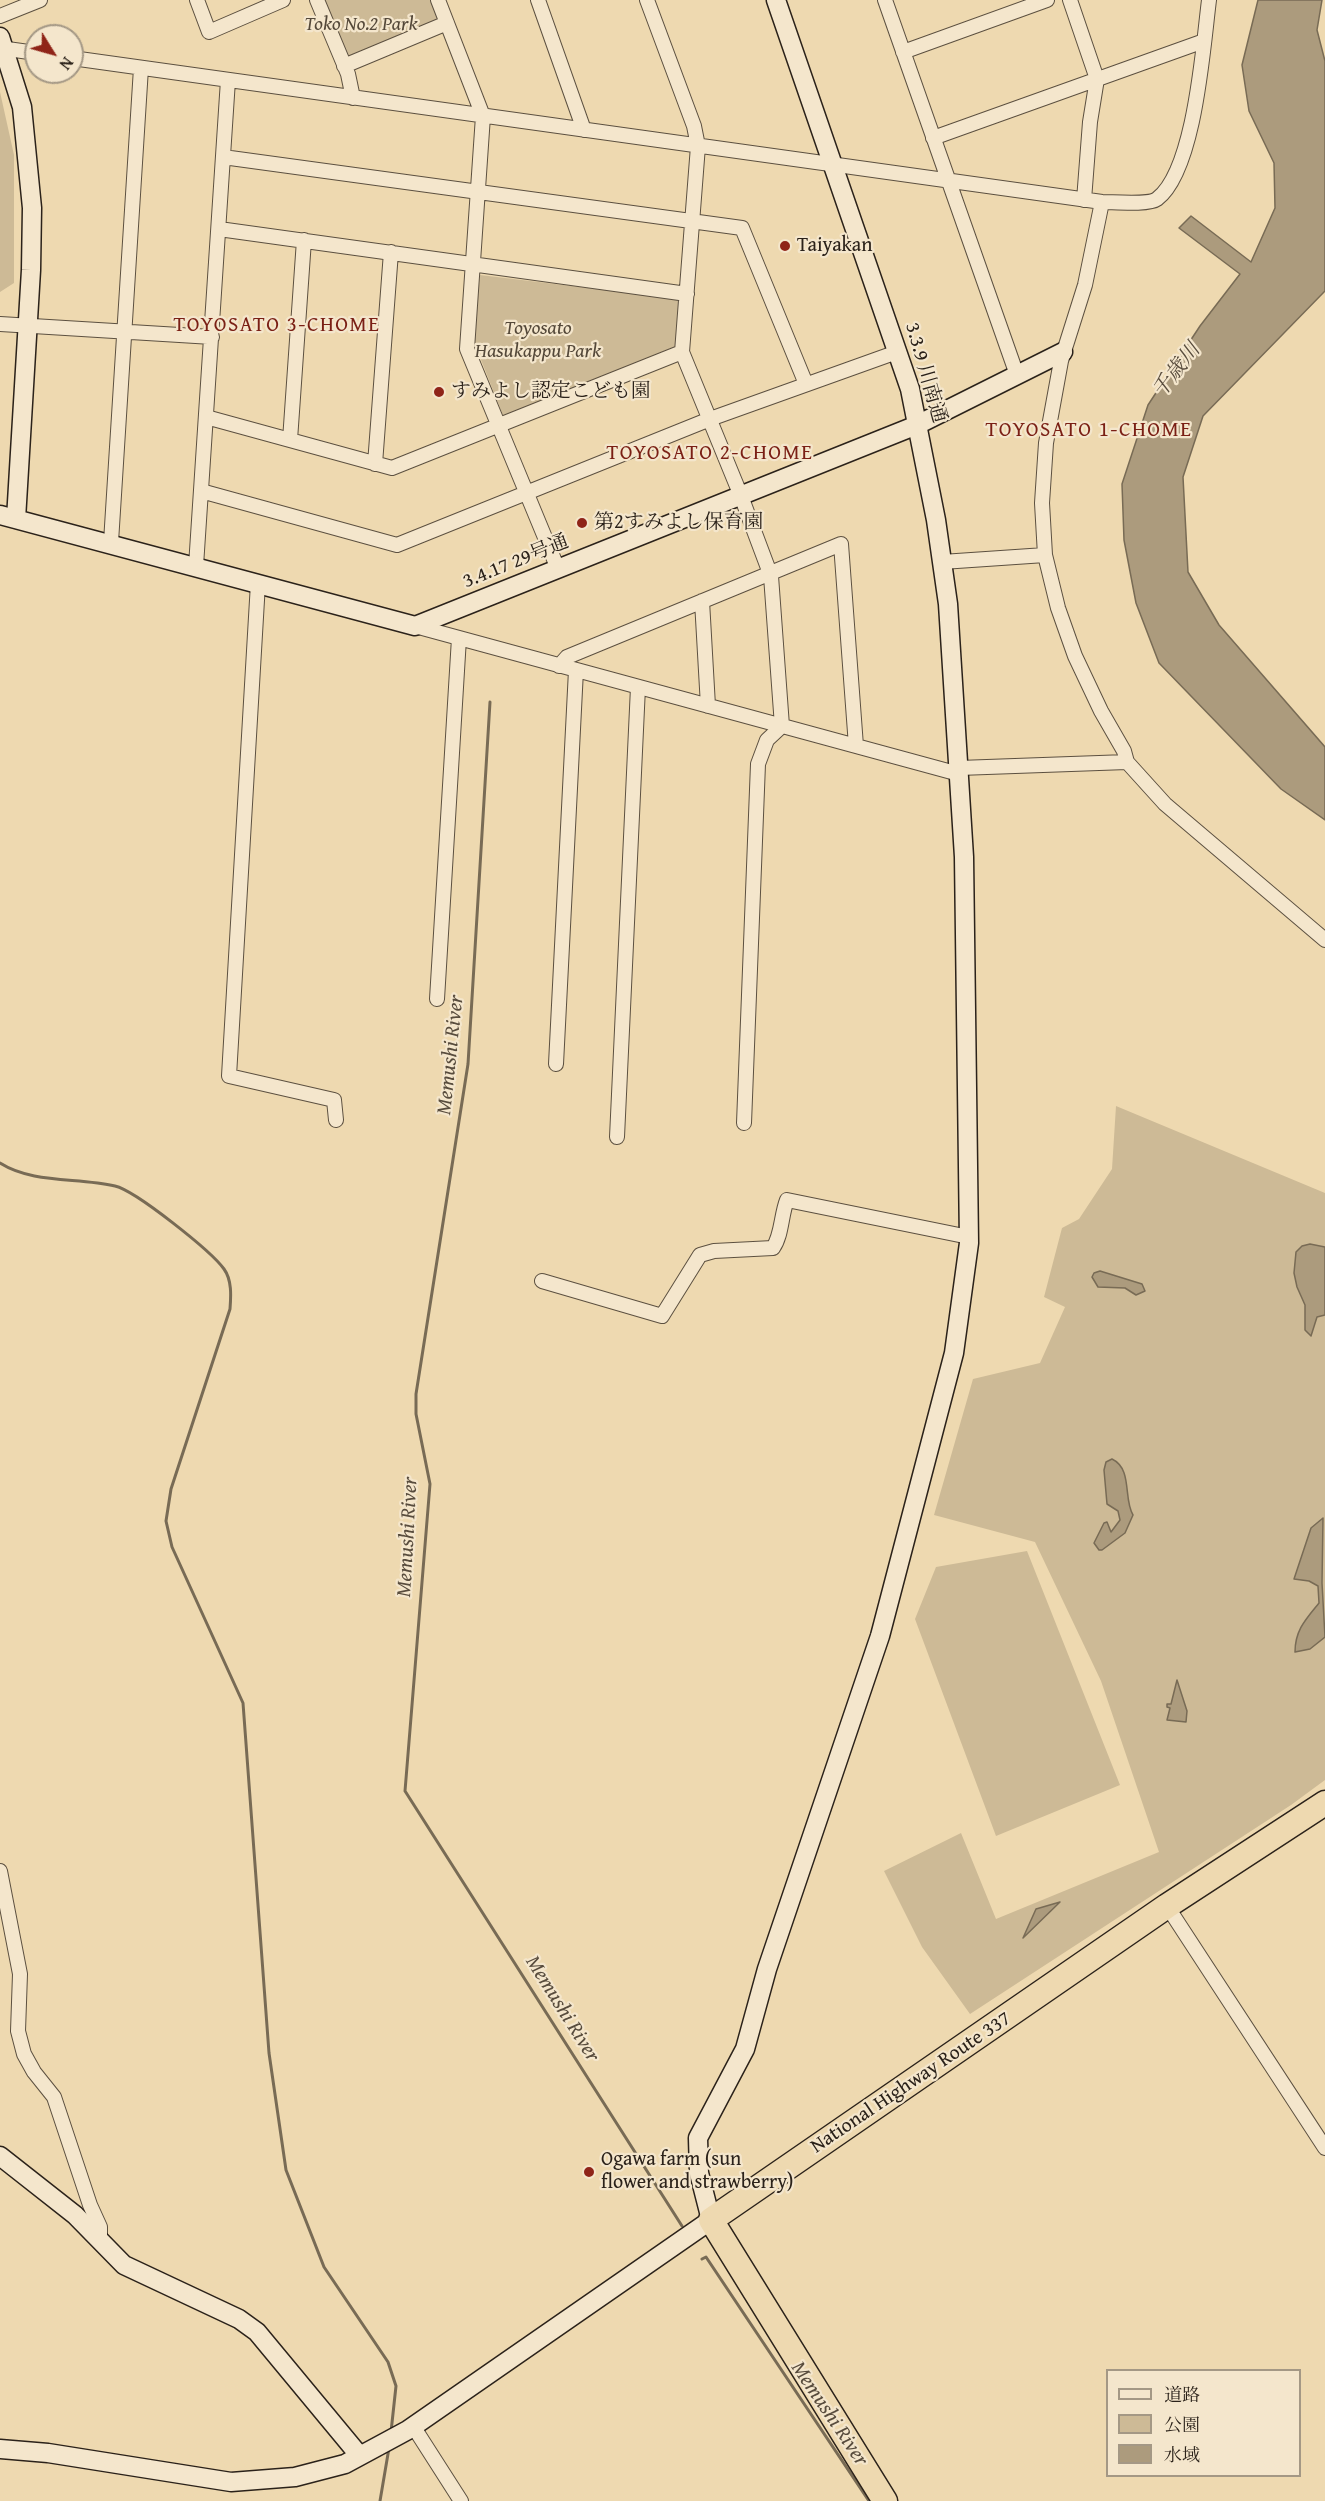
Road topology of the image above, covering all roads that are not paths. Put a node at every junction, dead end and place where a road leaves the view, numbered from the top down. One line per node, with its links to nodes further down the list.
1 (40, 0): 13 (street)
2 (197, 0): 3 (street)
3 (283, 0)
4 (317, 0): 20 (street)
5 (438, 0): 14 (street)
6 (538, 0): 26 (street)
7 (647, 0): 28 (street)
8 (776, 0): 30 (street, 3.3.9 川南通)
9 (885, 0): 18 (street)
10 (1047, 0): 18 (street)
11 (1070, 0): 22 (street)
12 (1209, 0): 15 (street)
13 (0, 16)
14 (447, 23): 20 (street); 25 (street)
15 (1204, 42): 22 (street); 34 (street)
16 (1, 44): 17 (street); 42 (street)
17 (24, 50)
18 (903, 52): 27 (street)
19 (84, 60): 21 (street)
20 (345, 66): 24 (street)
21 (141, 68): 23 (street); 43 (street)
22 (1097, 79): 27 (street); 33 (street)
23 (228, 80): 24 (street); 29 (street)
24 (353, 98): 25 (street)
25 (483, 116): 26 (street); 32 (street)
26 (584, 130): 28 (street)
27 (933, 138): 31 (street)
28 (698, 146): 30 (street); 35 (street)
29 (224, 157): 32 (street); 36 (street)
30 (835, 165): 31 (street); 46 (street, 3.3.9 川南通)
31 (949, 181): 33 (street); 48 (street)
32 (478, 191): 35 (street); 39 (street)
33 (1084, 200): 34 (street)
34 (1102, 202): 47 (street)
35 (692, 221): 40 (street); 49 (street)
36 (219, 229): 37 (street); 44 (street)
37 (304, 240): 38 (street); 54 (street)
38 (391, 252): 39 (street); 55 (street)
39 (473, 264): 40 (street); 53 (street)
40 (687, 294): 45 (street)
41 (0, 324): 42 (street)
42 (28, 326): 43 (street); 59 (street)
43 (123, 332): 44 (street); 60 (street)
44 (212, 337): 50 (street)
45 (682, 352): 51 (street); 53 (street)
46 (897, 352): 49 (street); 52 (street, 3.3.9 川南通)
47 (1063, 352): 48 (street, 3.4.17 29号通); 61 (street)
48 (1017, 375): 52 (street, 3.4.17 29号通)
49 (806, 384): 51 (street)
50 (206, 417): 54 (street); 56 (street)
51 (710, 419): 57 (street); 58 (street)
52 (918, 425): 58 (street, 3.4.17 29号通); 62 (street, 3.3.9 川南通)
53 (500, 428): 55 (street); 57 (street)
54 (290, 440): 55 (street)
55 (375, 464)
56 (201, 491): 57 (street); 63 (street)
57 (527, 493): 64 (street)
58 (741, 495): 64 (street, 3.4.17 29号通); 65 (street)
59 (8, 517): 60 (street)
60 (111, 542): 63 (street)
61 (1046, 555): 62 (street); 76 (street)
62 (942, 562): 77 (street, 3.3.9 川南通)
63 (196, 566): 66 (street)
64 (558, 569): 68 (street, 3.4.17 29号通)
65 (769, 573): 67 (street); 74 (street); 75 (street)
66 (258, 583): 68 (street); 81 (street)
67 (702, 601): 70 (street); 73 (street)
68 (415, 626): 69 (street)
69 (459, 638): 70 (street); 79 (street)
70 (559, 666): 71 (street)
71 (576, 670): 72 (street); 80 (street)
72 (638, 687): 73 (street); 83 (street)
73 (708, 706): 74 (street)
74 (782, 726): 75 (street); 82 (street)
75 (856, 746): 77 (street)
76 (1127, 762): 77 (street); 78 (street)
77 (959, 771): 84 (street, 3.3.9 川南通)
78 (1325, 940)
79 (437, 999)
80 (556, 1064)
81 (336, 1120)
82 (744, 1123)
83 (617, 1137)
84 (969, 1237): 85 (street); 91 (street, 3.3.9 川南通)
85 (542, 1281)
86 (1325, 1803): 88 (highway, National Highway Route 337)
87 (0, 1871): 92 (street)
88 (1167, 1906): 89 (street); 91 (highway, National Highway Route 337)
89 (1325, 2148)
90 (0, 2156): 92 (street)
91 (711, 2220): 93 (street); 97 (highway)
92 (100, 2240): 95 (street)
93 (410, 2428): 95 (street); 96 (street)
94 (0, 2449): 95 (street)
95 (362, 2455)
96 (461, 2501)
97 (885, 2501)

